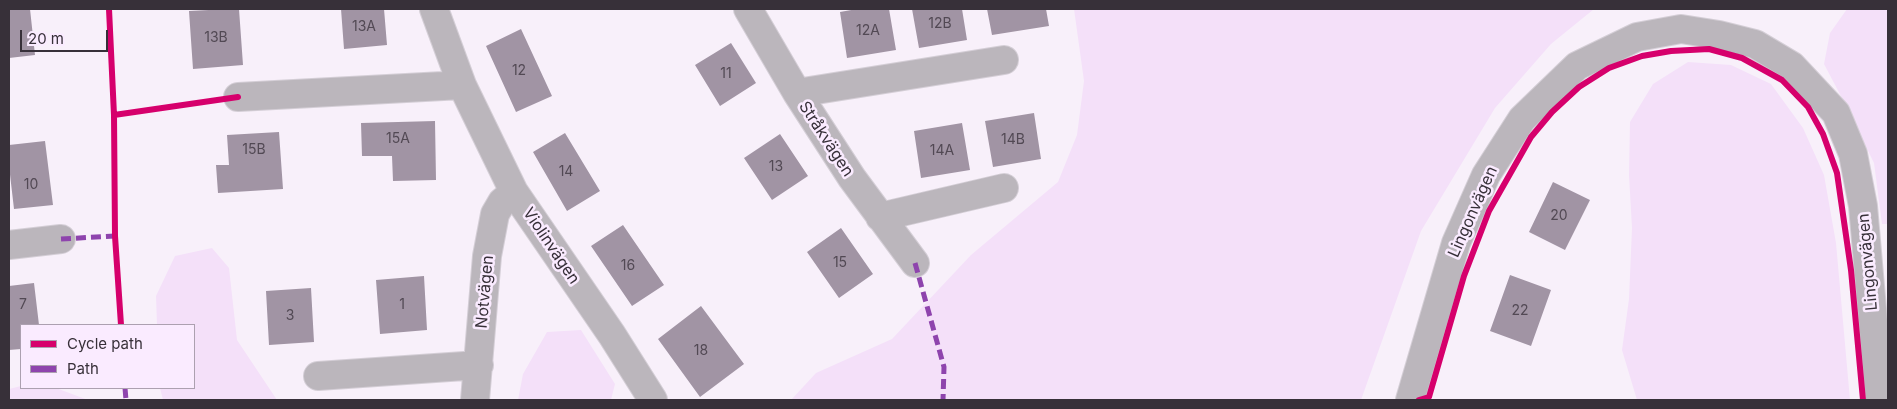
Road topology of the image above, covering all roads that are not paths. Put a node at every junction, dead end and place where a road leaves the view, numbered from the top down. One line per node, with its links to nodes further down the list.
1 (434, 9): 5 (street, Violinvägen)
2 (748, 9): 6 (street, Stråkvägen)
3 (1680, 19): 18 (street, Lingonvägen); 19 (street, Lingonvägen)
4 (1004, 60): 6 (street)
5 (462, 85): 7 (street); 9 (street, Violinvägen)
6 (797, 93): 10 (street, Stråkvägen)
7 (238, 97)
8 (1004, 188): 10 (street)
9 (514, 192): 14 (street, Notvägen); 17 (street, Violinvägen)
10 (880, 217): 13 (street, Stråkvägen)
11 (62, 239): 12 (street)
12 (9, 245)
13 (914, 263)
14 (479, 365): 15 (street); 16 (street, Notvägen)
15 (318, 376)
16 (474, 400)
17 (653, 400)
18 (1410, 400)
19 (1880, 400)

